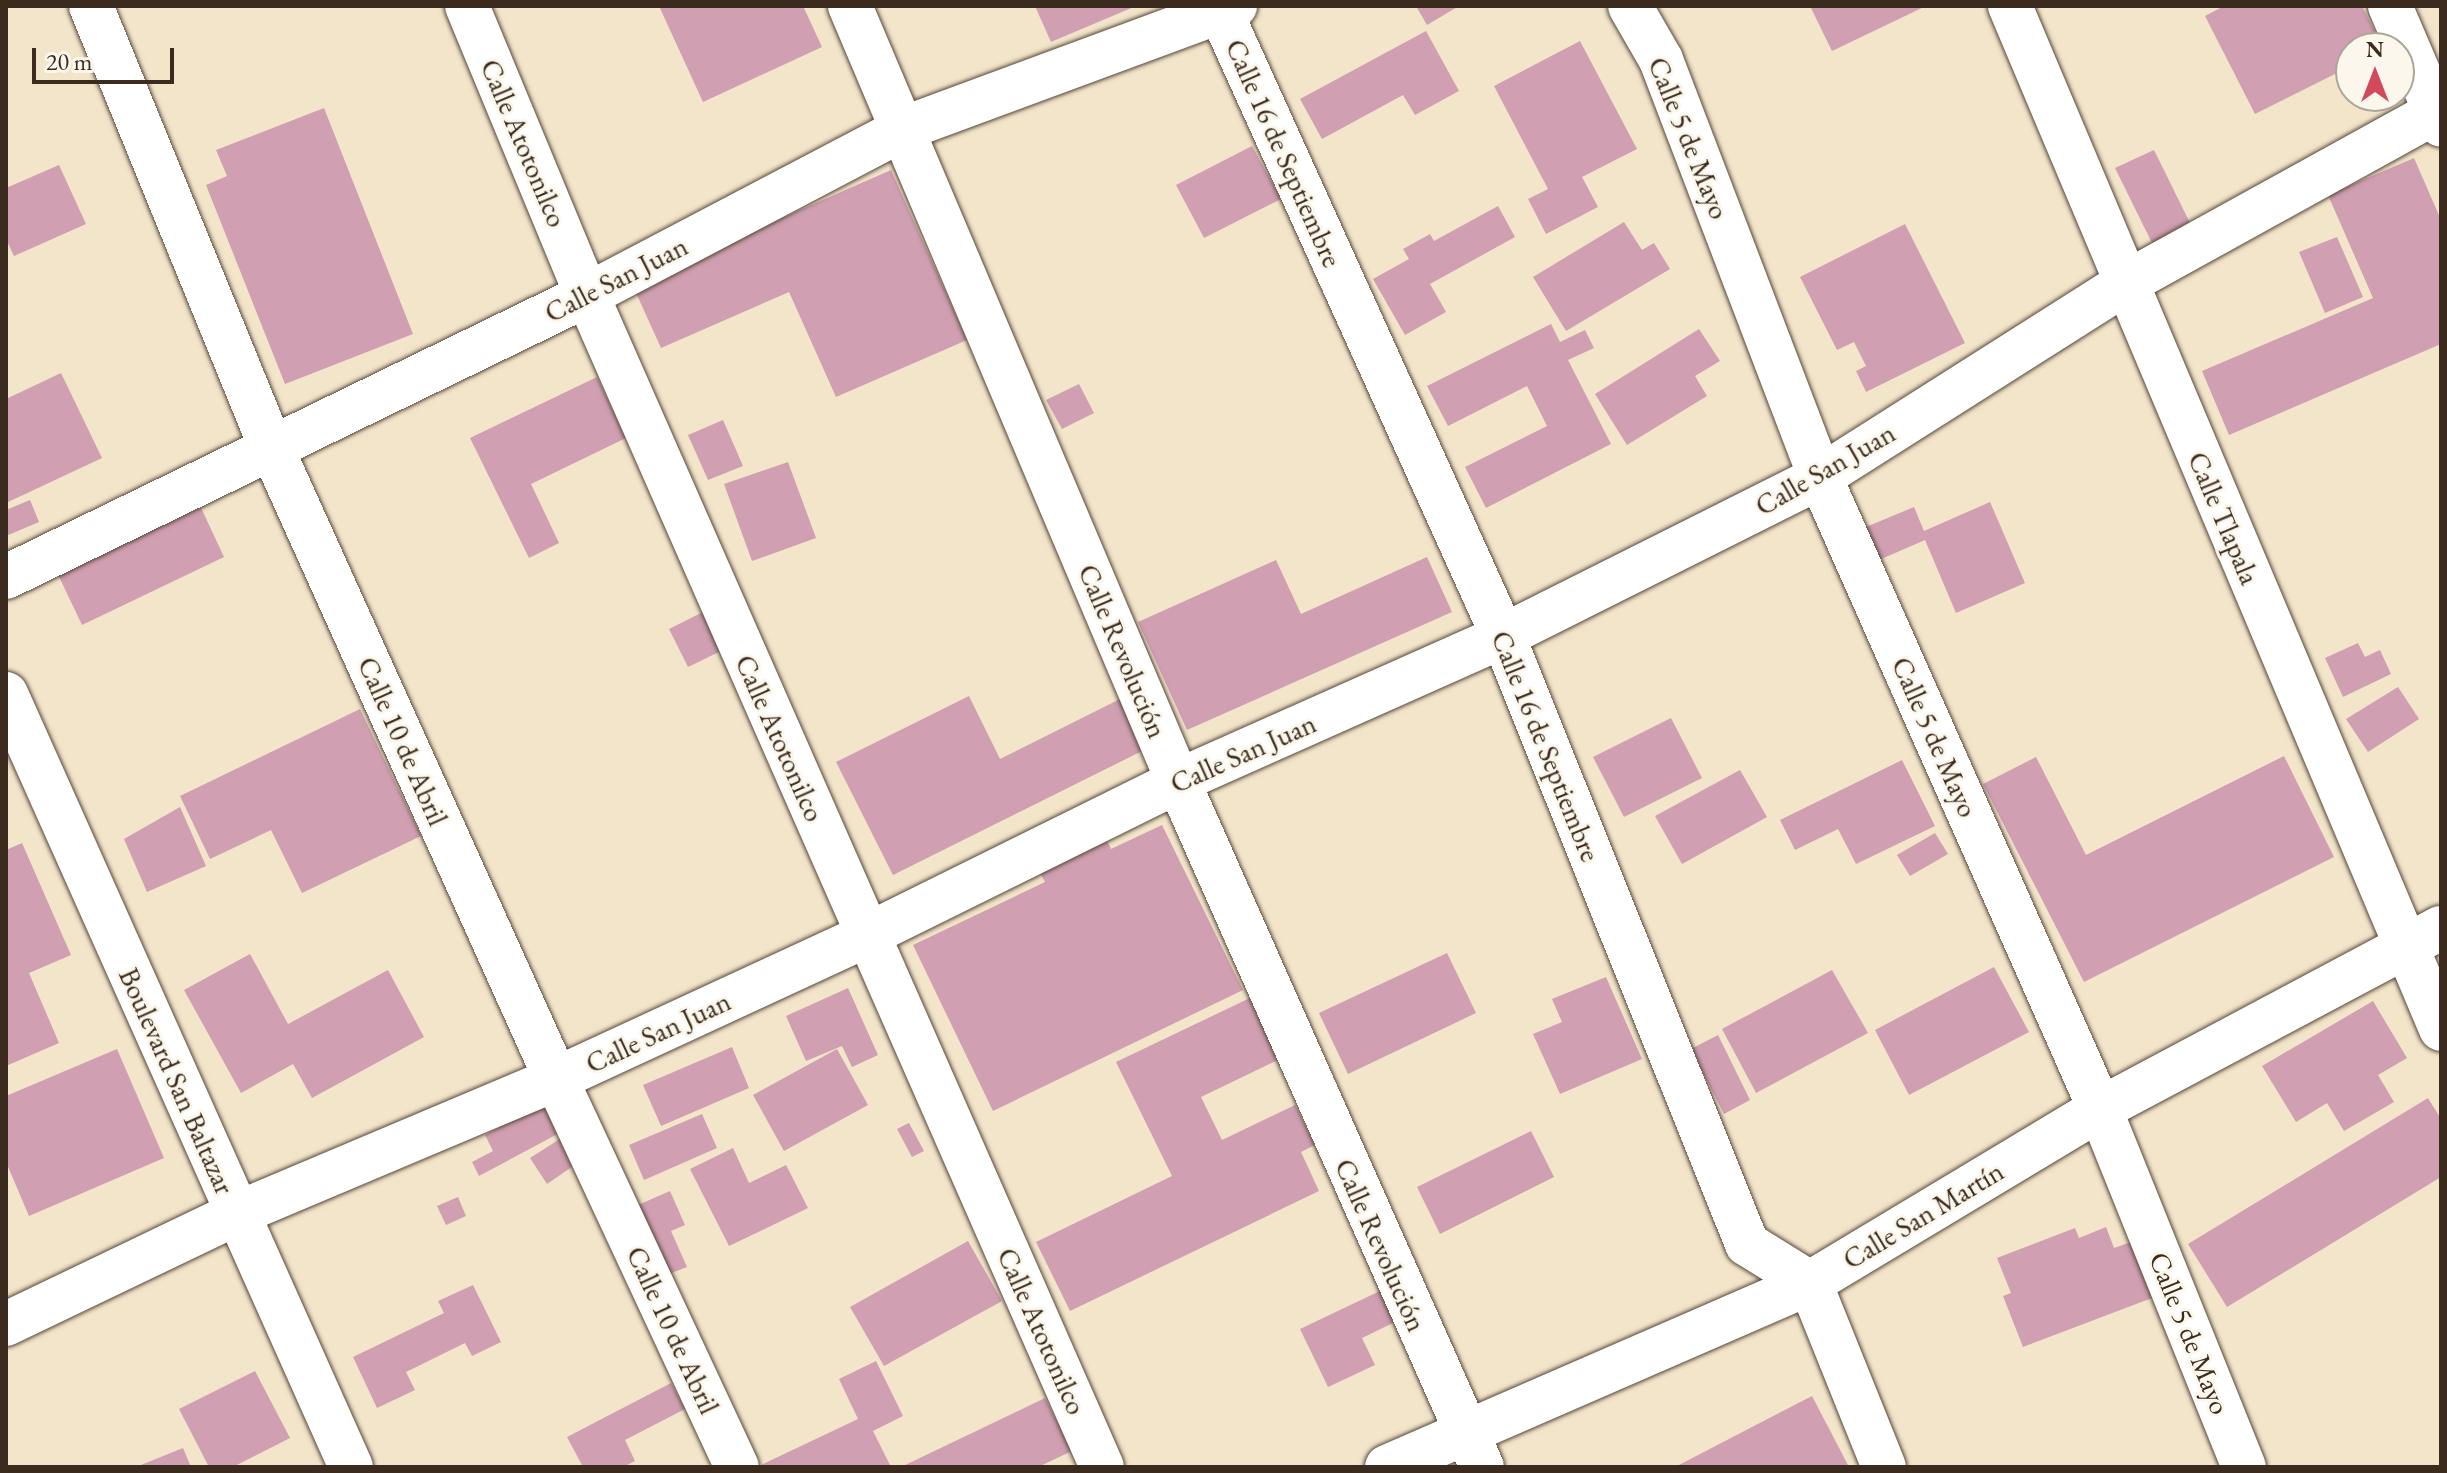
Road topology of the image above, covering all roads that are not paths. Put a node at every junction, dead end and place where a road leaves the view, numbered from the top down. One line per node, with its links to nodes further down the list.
1 (91, 6): 12 (street, Calle 10 de Abril)
2 (467, 6): 11 (street, Calle Atotonilco)
3 (850, 6): 9 (street, Calle Revolución)
4 (1630, 6): 13 (street, Calle 5 de Mayo)
5 (2010, 6): 10 (street, Calle Tlapala)
6 (2390, 6): 8 (street)
7 (1225, 9): 9 (street, Calle San Juan); 15 (street, Calle 16 de Septiembre)
8 (2438, 115): 10 (street, Calle San Juan)
9 (905, 128): 11 (street, Calle San Juan); 17 (street, Calle Revolución)
10 (2124, 284): 13 (street, Calle San Juan); 19 (street, Calle Tlapala)
11 (587, 295): 12 (street, Calle San Juan); 18 (street, Calle Atotonilco)
12 (273, 451): 14 (street, Calle San Juan); 21 (street, Calle 10 de Abril)
13 (1820, 477): 15 (street, Calle San Juan); 22 (street, Calle 5 de Mayo)
14 (6, 577)
15 (1503, 636): 17 (street, Calle San Juan); 24 (street, Calle 16 de Septiembre)
16 (6, 694): 23 (street, Boulevard San Baltazar)
17 (1178, 781): 18 (street, Calle San Juan); 26 (street, Calle Revolución)
18 (867, 935): 21 (street, Calle San Juan); 29 (street, Calle Atotonilco)
19 (2424, 937): 20 (street, Calle Tlapala); 22 (street, Calle San Martín)
20 (2441, 1029)
21 (556, 1079): 23 (street, Calle San Juan); 28 (street, Calle 10 de Abril)
22 (2100, 1109): 24 (street, Calle San Martín); 32 (street, Calle 5 de Mayo)
23 (236, 1214): 25 (street, Calle San Juan); 27 (street, Boulevard San Baltazar)
24 (1810, 1283): 26 (street, Calle San Martín); 31 (street)
25 (6, 1324)
26 (1472, 1450): 30 (street, Calle San Martín)
27 (351, 1467)
28 (737, 1467)
29 (1102, 1467)
30 (1387, 1467)
31 (1884, 1467)
32 (2244, 1467)

